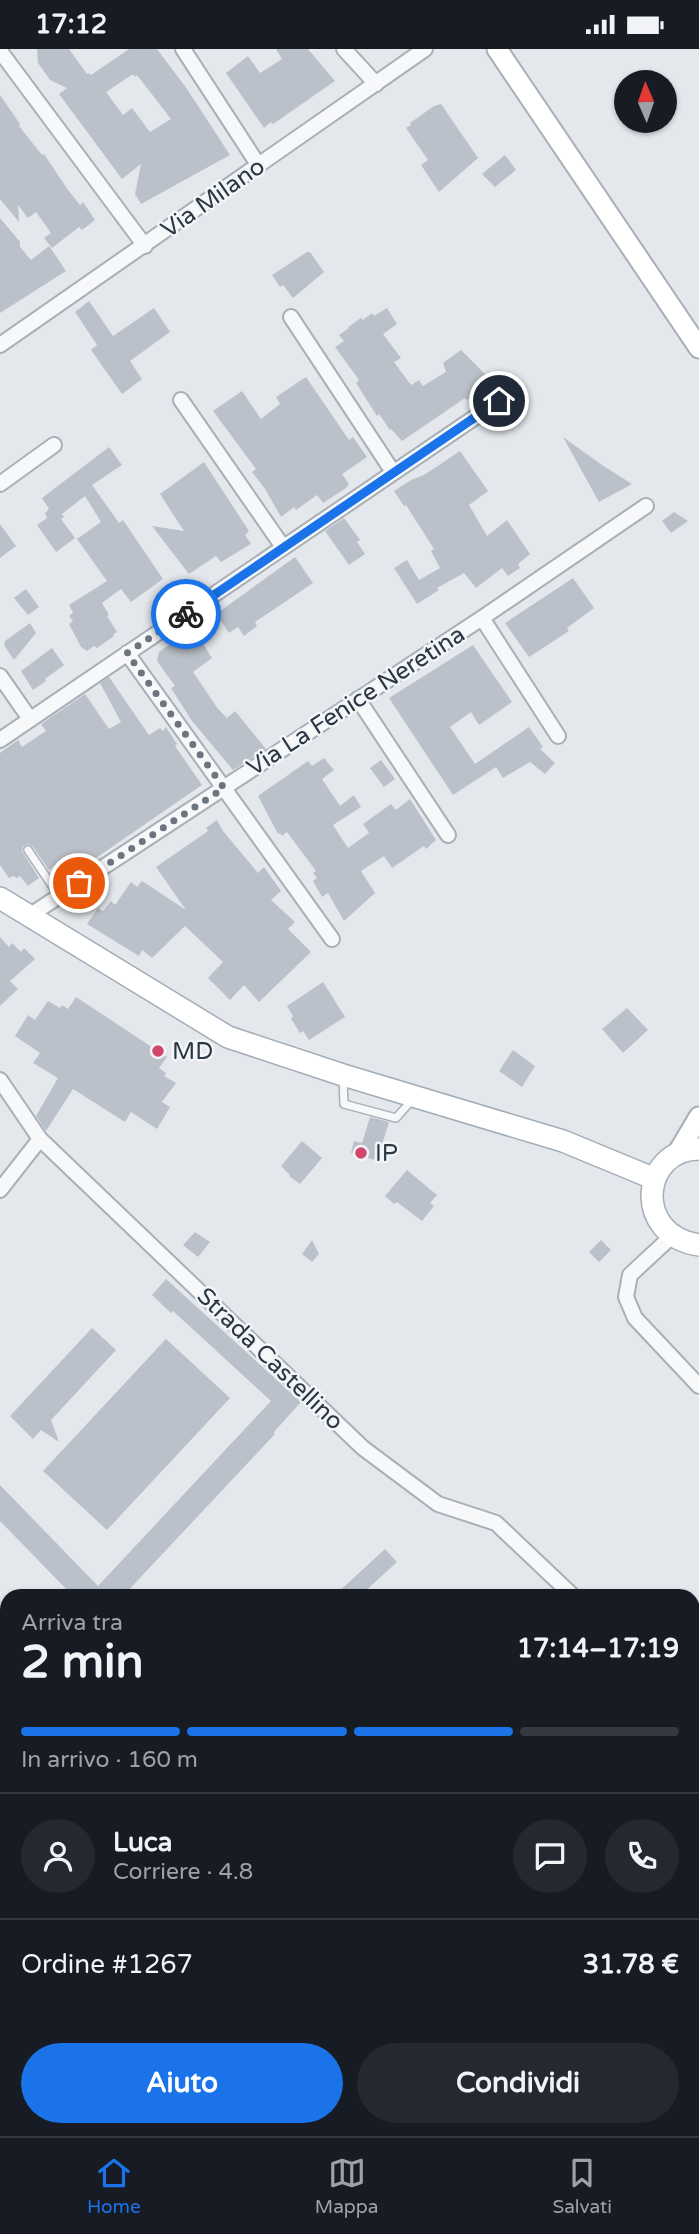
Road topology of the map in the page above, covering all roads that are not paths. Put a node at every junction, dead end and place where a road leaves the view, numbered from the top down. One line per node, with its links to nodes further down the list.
1 (183, 49): 7 (street)
2 (344, 49): 6 (street)
3 (425, 49): 6 (street, Via Milano)
4 (497, 49): 11 (street)
5 (0, 51): 8 (street)
6 (376, 84): 7 (street, Via Milano)
7 (259, 166): 8 (street, Via Milano)
8 (145, 246): 10 (street, Via Milano)
9 (291, 317): 15 (street)
10 (0, 345)
11 (699, 348)
12 (181, 400): 18 (street)
13 (499, 401): 15 (street)
14 (54, 445): 16 (street)
15 (393, 473): 18 (street)
16 (0, 484)
17 (646, 506): 19 (street, Via La Fenice Neretina)
18 (283, 547): 20 (street)
19 (482, 618): 22 (street, Via La Fenice Neretina); 24 (street)
20 (127, 653): 23 (street); 26 (street)
21 (0, 676): 23 (street)
22 (358, 699): 26 (street, Via La Fenice Neretina); 27 (street)
23 (30, 719): 25 (street)
24 (558, 736)
25 (0, 740)
26 (224, 788): 29 (street, Via La Fenice Neretina); 32 (street)
27 (449, 835)
28 (28, 850): 29 (lane)
29 (59, 897): 31 (street, Via La Fenice Neretina)
30 (0, 898): 31 (main road)
31 (29, 916): 38 (main road)
32 (332, 939)
33 (0, 1080): 35 (street, Strada Castellino)
34 (699, 1117): 37 (street)
35 (40, 1139): 39 (street); 43 (street, Strada Castellino)
36 (699, 1149): 37 (main road)
37 (677, 1154): 38 (main road)
38 (655, 1179): 40 (main road)
39 (0, 1190)
40 (672, 1236): 41 (main road); 42 (street)
41 (699, 1245)
42 (699, 1386)
43 (566, 1589)

